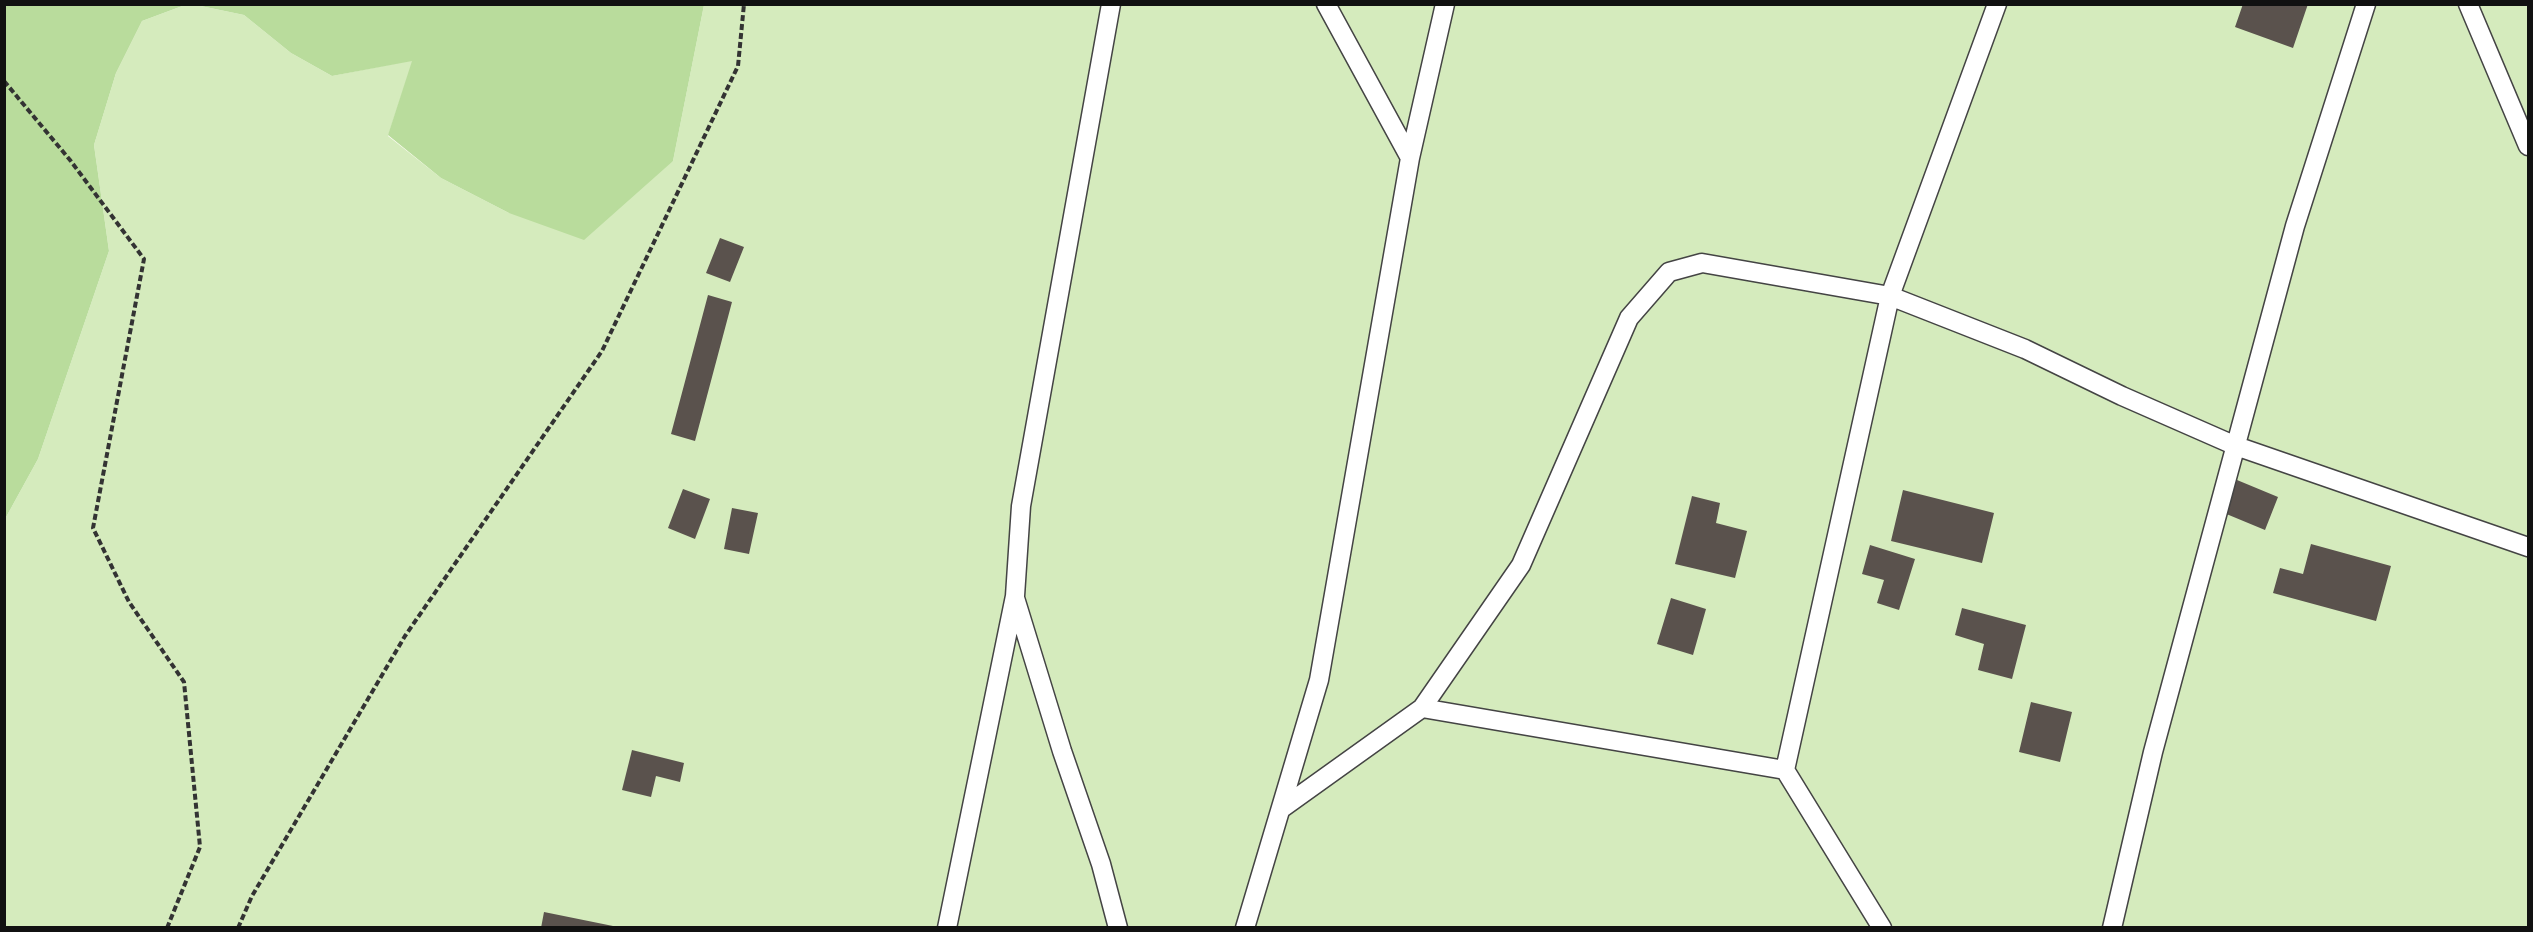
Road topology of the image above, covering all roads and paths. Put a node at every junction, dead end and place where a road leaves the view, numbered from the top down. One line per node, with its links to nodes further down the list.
1 (744, 4): 19 (path)
2 (1111, 4): 14 (lane)
3 (1326, 4): 10 (lane)
4 (1445, 4): 10 (lane)
5 (1997, 4): 11 (lane)
6 (2366, 4): 12 (lane)
7 (2468, 4): 9 (lane)
8 (4, 81): 18 (path)
9 (2529, 146)
10 (1410, 158): 17 (lane)
11 (1890, 296): 12 (lane); 15 (lane); 16 (lane)
12 (2236, 446): 13 (lane); 24 (lane)
13 (2529, 547)
14 (1015, 596): 20 (lane); 21 (lane)
15 (1422, 708): 16 (lane); 17 (lane)
16 (1785, 770): 23 (lane)
17 (1281, 809): 22 (lane)
18 (167, 927)
19 (238, 927)
20 (947, 927)
21 (1118, 927)
22 (1245, 927)
23 (1882, 927)
24 (2112, 927)

